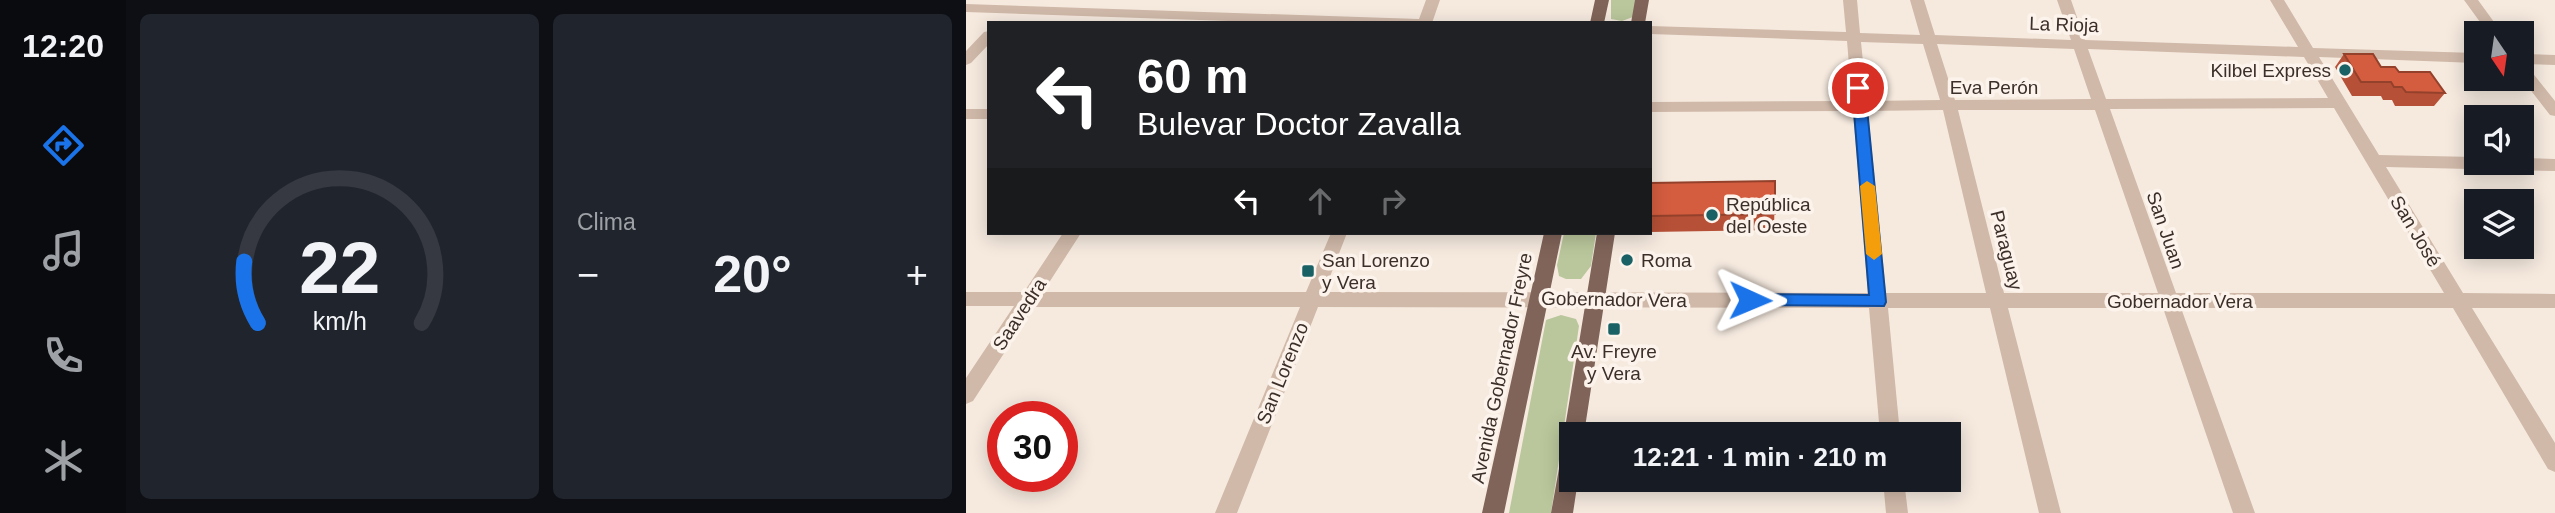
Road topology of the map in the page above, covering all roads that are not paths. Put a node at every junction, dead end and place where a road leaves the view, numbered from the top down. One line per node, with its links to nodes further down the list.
1 (1225, 0): 12 (street)
2 (1433, 0): 15 (street)
3 (1602, 0): 16 (main road)
4 (1642, 0): 17 (main road)
5 (1850, 0): 21 (street)
6 (1917, 0): 22 (street, Paraguay)
7 (2064, 0): 23 (street, San Juan)
8 (2277, 0): 24 (street, San José)
9 (2471, 0): 18 (street)
10 (1016, 5): 11 (street); 12 (street); 13 (street)
11 (966, 8)
12 (1213, 19): 14 (street)
13 (1002, 21)
14 (1319, 21)
15 (1426, 21)
16 (1597, 21)
17 (1638, 21)
18 (2486, 21)
19 (1652, 30): 21 (street, La Rioja)
20 (987, 37): 27 (street)
21 (1853, 37): 22 (street, La Rioja); 34 (street)
22 (1928, 39): 23 (street, La Rioja); 31 (street, Paraguay)
23 (2079, 43): 24 (street, La Rioja); 32 (street, San Juan)
24 (2306, 51): 25 (street, La Rioja); 30 (street, San José)
25 (2464, 58)
26 (2534, 59): 28 (street)
27 (966, 60)
28 (2555, 60)
29 (2534, 84): 35 (street)
30 (2338, 103): 32 (street, Eva Perón); 38 (street, San José)
31 (1949, 106): 32 (street, Eva Perón); 34 (street, Eva Perón); 50 (street, Paraguay)
32 (2100, 106): 49 (street, San Juan)
33 (1652, 107): 34 (street, Eva Perón)
34 (1860, 107): 52 (street)
35 (2555, 111)
36 (966, 114): 37 (street)
37 (987, 114)
38 (2375, 161): 39 (street); 53 (street, San José)
39 (2555, 165)
40 (1071, 235): 47 (street, Saavedra)
41 (1338, 235): 44 (street, San Lorenzo)
42 (1553, 235): 45 (main road, Avenida Gobernador Freyre)
43 (1606, 235): 48 (main road)
44 (1312, 298): 45 (street, Gobernador Vera); 47 (street, Gobernador Vera); 60 (street, San Lorenzo)
45 (1539, 298): 48 (street, Gobernador Vera); 61 (main road, Avenida Gobernador Freyre)
46 (966, 299): 47 (street, Gobernador Vera)
47 (1029, 299): 54 (street, Saavedra)
48 (1597, 299): 52 (street, Gobernador Vera); 55 (main road)
49 (2169, 300): 50 (street, Gobernador Vera); 53 (street, Gobernador Vera); 65 (street, San Juan)
50 (1999, 301): 52 (street, Gobernador Vera); 64 (street, Paraguay)
51 (2555, 301): 53 (street, Gobernador Vera)
52 (1878, 302): 56 (street)
53 (2459, 302): 57 (street, San José)
54 (966, 395)
55 (1576, 422)
56 (1889, 422)
57 (2555, 461)
58 (1565, 492): 62 (main road)
59 (1895, 492): 63 (street)
60 (1226, 513)
61 (1493, 513)
62 (1562, 513)
63 (1897, 513)
64 (2050, 513)
65 (2244, 513)

